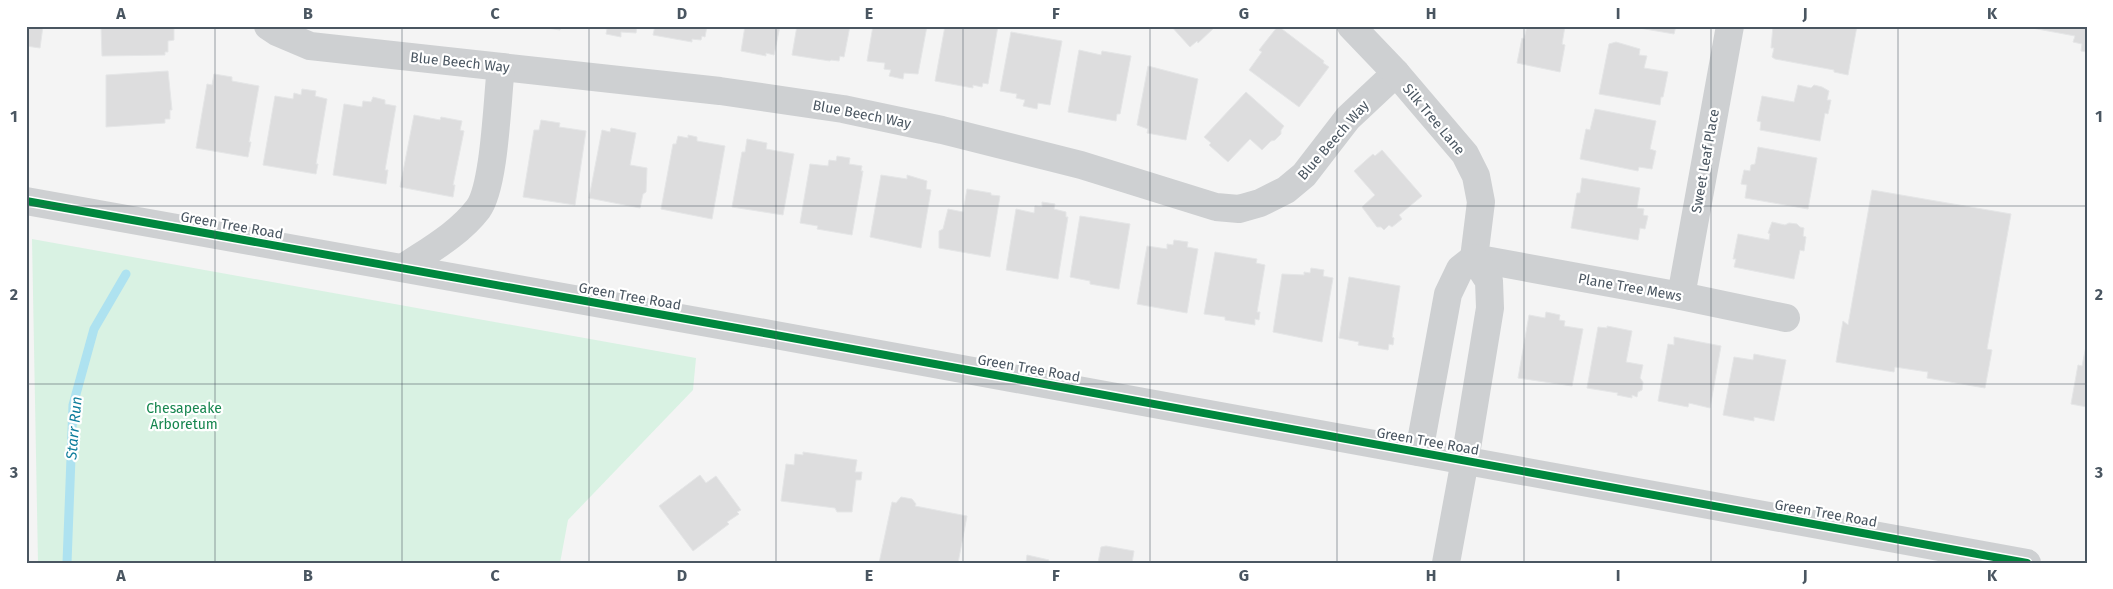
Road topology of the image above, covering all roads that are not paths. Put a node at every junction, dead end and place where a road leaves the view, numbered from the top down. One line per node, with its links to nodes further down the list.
1 (268, 26): 4 (street, Blue Beech Way)
2 (1351, 26): 5 (street, Silk Tree Lane)
3 (1730, 26): 9 (street, Sweet Leaf Place)
4 (501, 67): 5 (street, Blue Beech Way); 8 (street)
5 (1396, 73): 7 (street, Silk Tree Lane)
6 (26, 201): 8 (street, Green Tree Road)
7 (1474, 258): 9 (street, Plane Tree Mews); 11 (street); 12 (street)
8 (404, 268): 11 (street, Green Tree Road)
9 (1681, 296): 10 (street, Plane Tree Mews)
10 (1786, 318)
11 (1419, 452): 12 (street, Green Tree Road)
12 (1466, 460): 13 (street); 14 (street, Green Tree Road)
13 (1446, 563)
14 (2027, 563)

